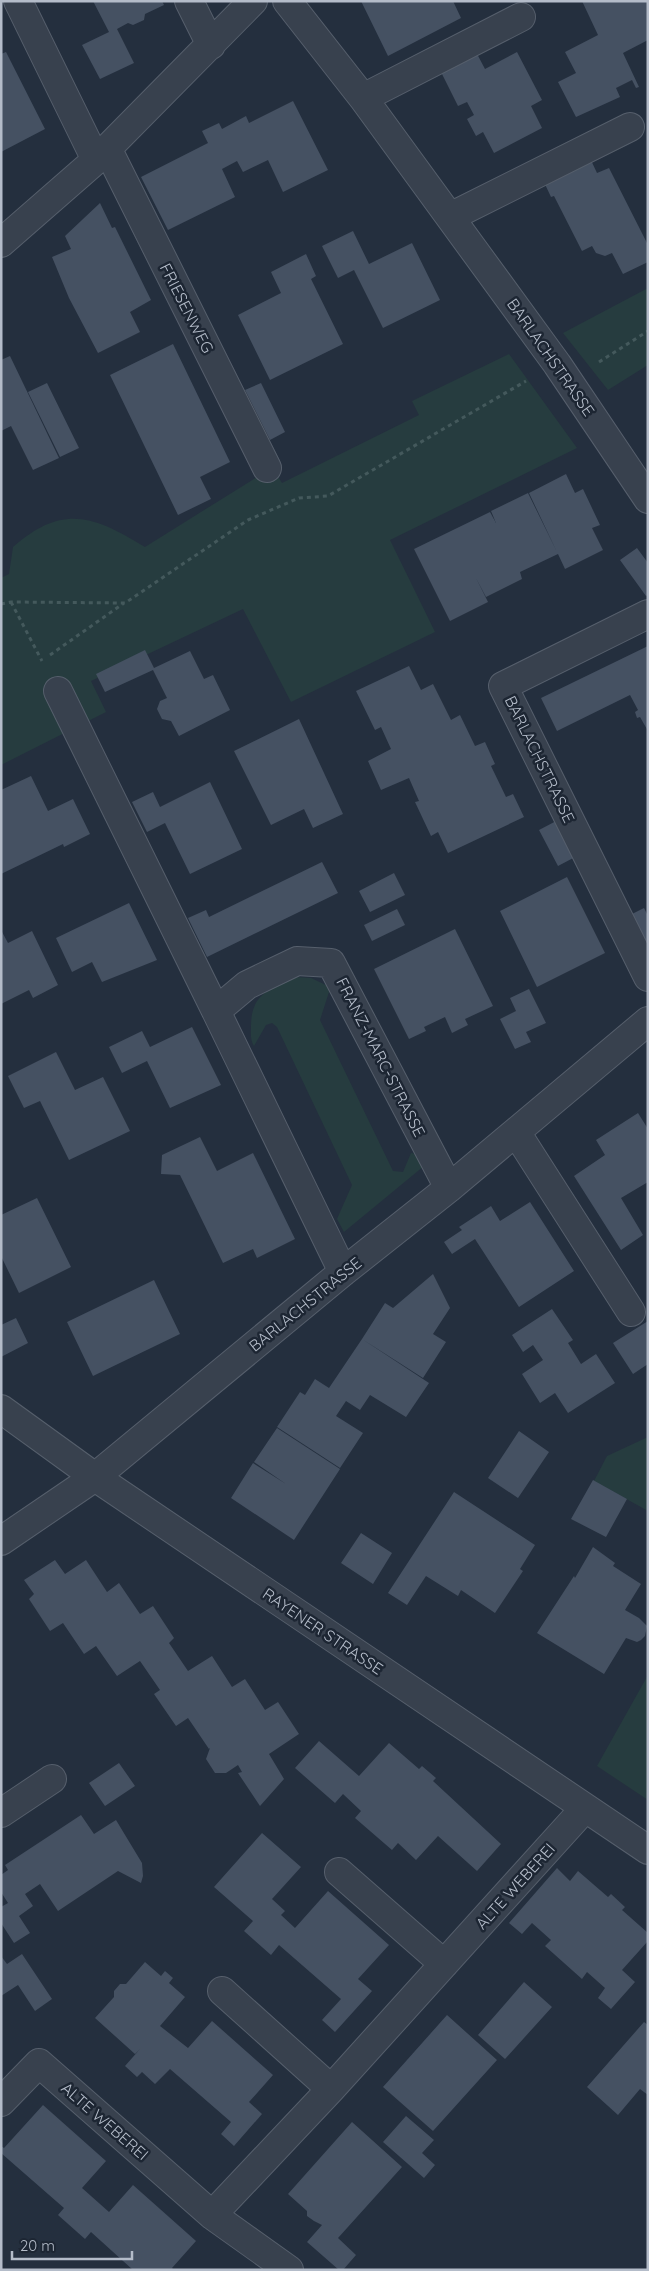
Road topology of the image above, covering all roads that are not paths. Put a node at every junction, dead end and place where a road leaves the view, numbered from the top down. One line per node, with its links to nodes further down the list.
1 (18, 1): 9 (street, FRIESENWEG)
2 (189, 1): 6 (street)
3 (253, 1): 6 (street)
4 (287, 1): 7 (street, BARLACHSTRASSE)
5 (521, 17): 7 (street)
6 (211, 45): 9 (street)
7 (363, 98): 10 (street, BARLACHSTRASSE)
8 (630, 127): 10 (street)
9 (102, 154): 11 (street); 12 (street, FRIESENWEG)
10 (450, 217): 13 (street, BARLACHSTRASSE)
11 (1, 243)
12 (267, 468)
13 (648, 499)
14 (648, 614): 16 (street, BARLACHSTRASSE)
15 (58, 691): 17 (street)
16 (648, 977)
17 (216, 1011): 20 (street, FRANZ-MARC-STRASSE); 21 (street)
18 (646, 1025): 19 (street, BARLACHSTRASSE)
19 (516, 1132): 20 (street, BARLACHSTRASSE); 22 (street)
20 (449, 1188): 21 (street, BARLACHSTRASSE)
21 (343, 1272): 24 (street, BARLACHSTRASSE)
22 (631, 1312)
23 (1, 1409): 24 (street, RAYENER STRASSE)
24 (95, 1477): 25 (street, BARLACHSTRASSE); 27 (street, RAYENER STRASSE)
25 (1, 1541)
26 (52, 1780): 28 (street)
27 (585, 1808): 29 (street, RAYENER STRASSE); 31 (street, ALTE WEBEREI)
28 (1, 1814)
29 (648, 1850)
30 (339, 1872): 31 (street)
31 (444, 1964): 33 (street, ALTE WEBEREI)
32 (222, 1991): 33 (street)
33 (331, 2089): 35 (street, ALTE WEBEREI)
34 (1, 2102): 35 (street, ALTE WEBEREI)
35 (212, 2215): 36 (street, ALTE WEBEREI)
36 (290, 2270)

